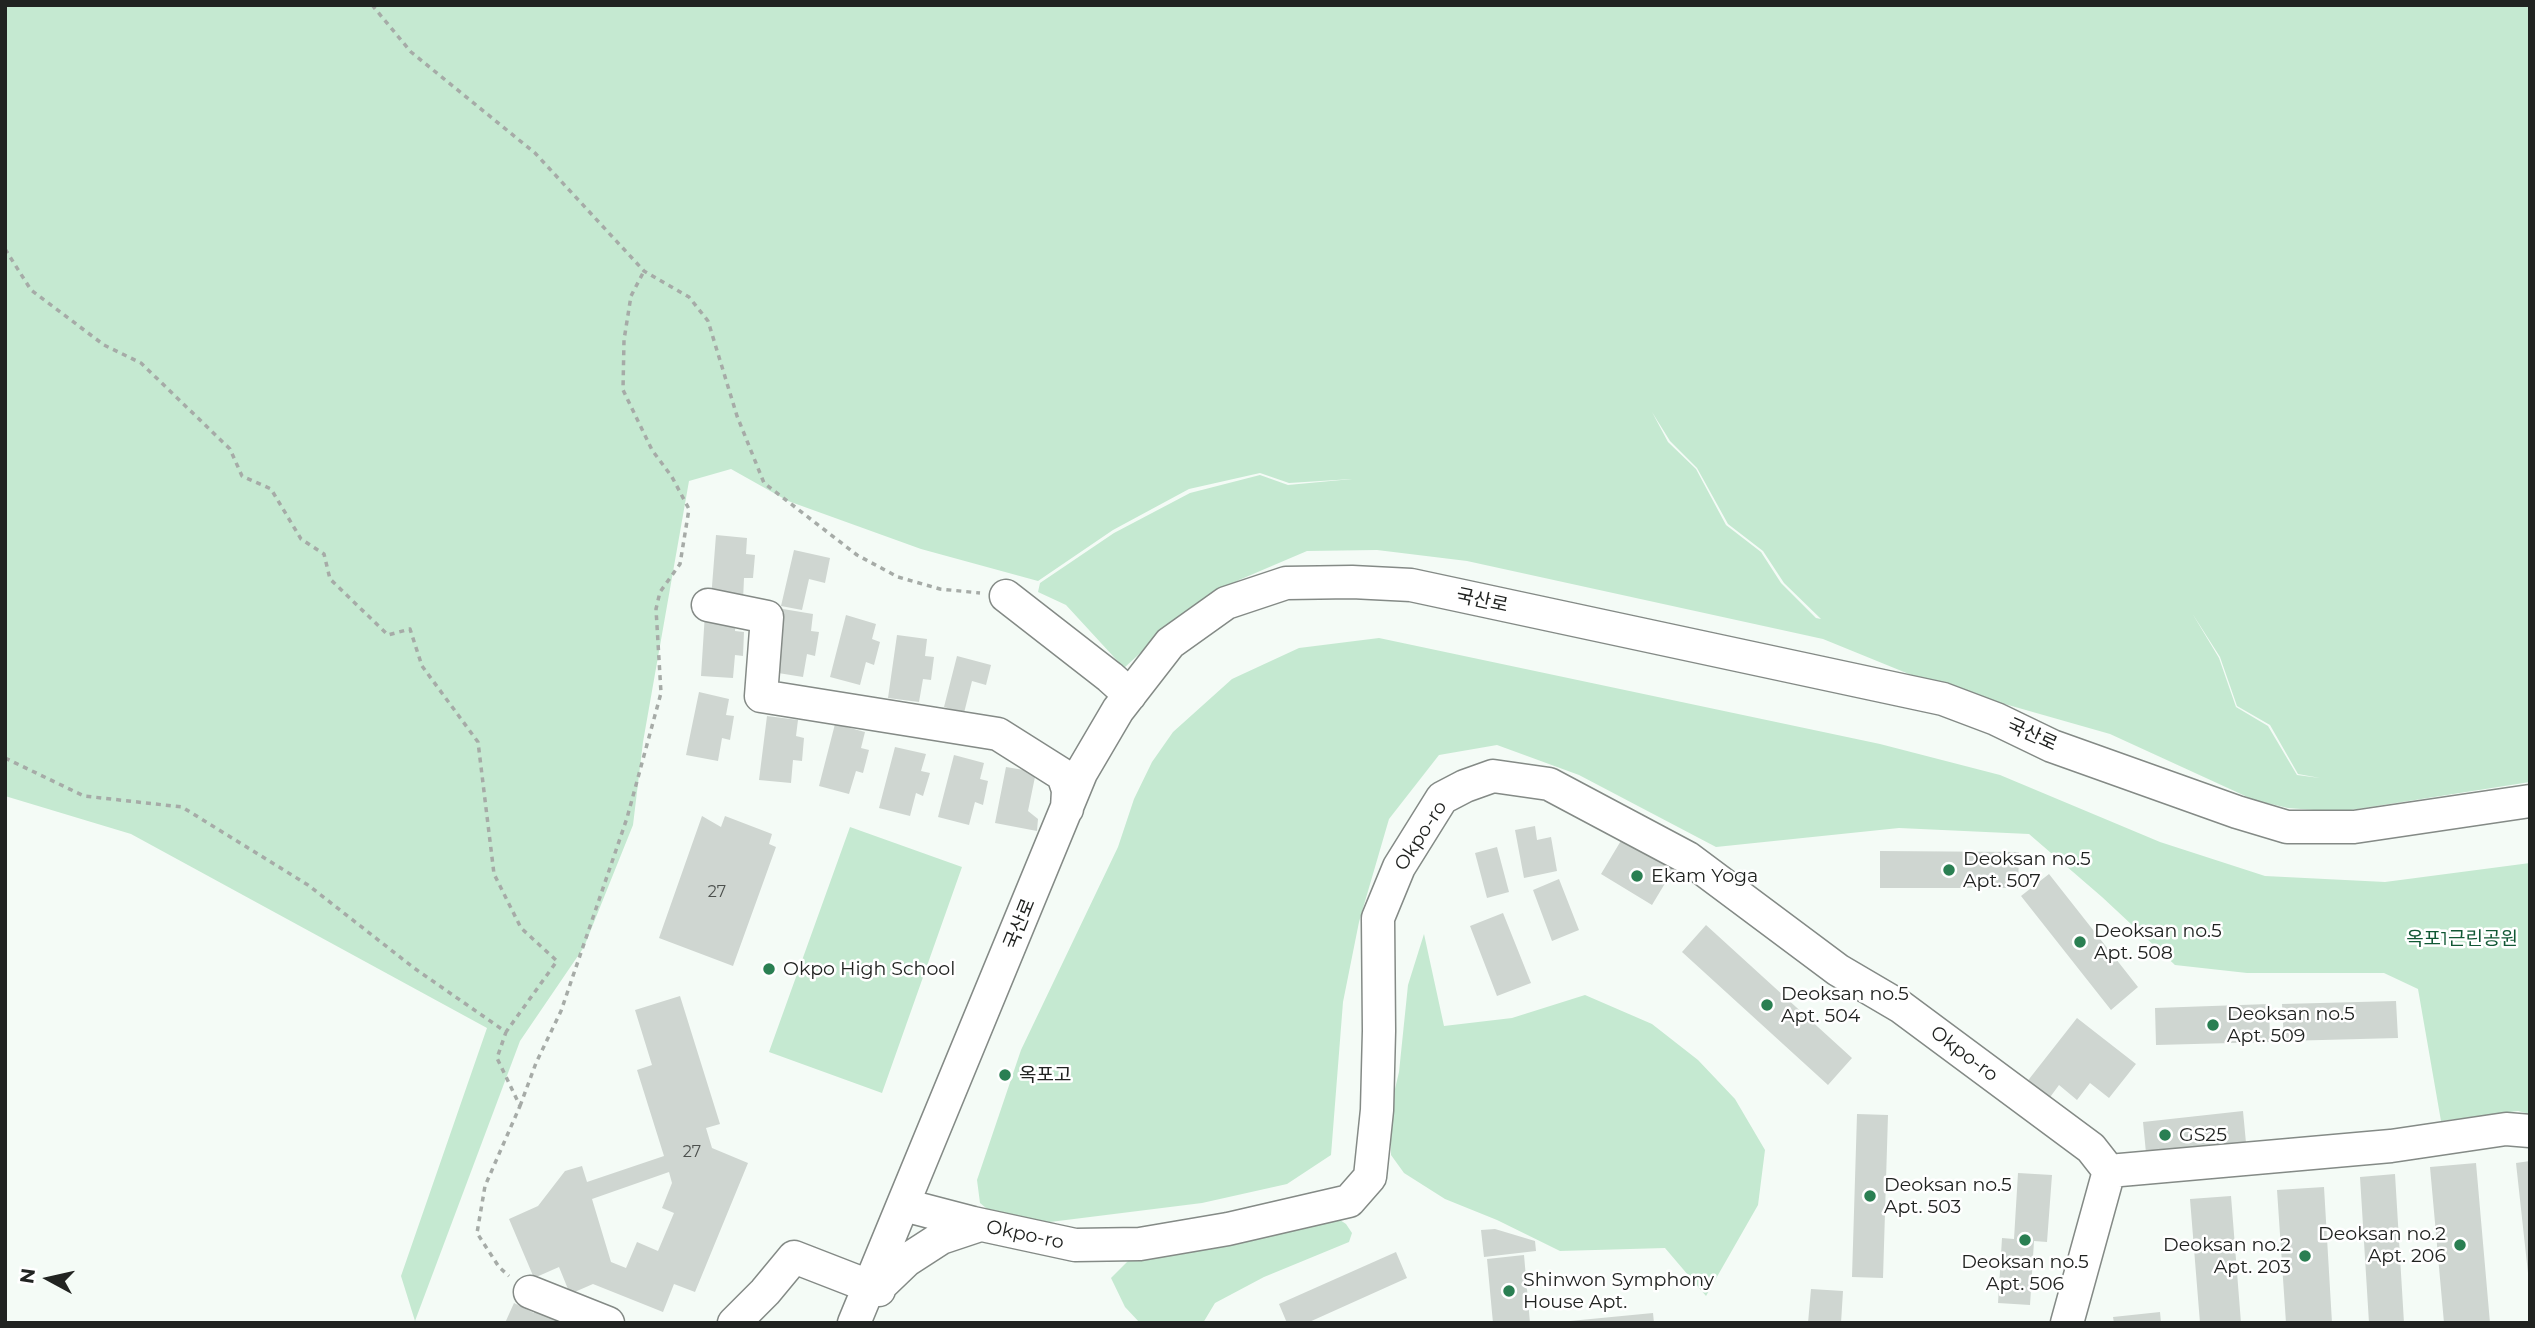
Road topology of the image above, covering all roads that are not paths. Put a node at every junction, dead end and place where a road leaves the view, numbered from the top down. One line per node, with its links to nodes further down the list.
1 (1006, 596): 3 (street)
2 (708, 605): 4 (street)
3 (1130, 695): 4 (street, 국산로); 5 (street, 국산로)
4 (1076, 768): 9 (street, 국산로)
5 (2530, 800)
6 (2530, 815): 9 (street, 국산로)
7 (2530, 1131): 8 (street)
8 (2109, 1171): 10 (street, Okpo-ro); 17 (street)
9 (909, 1206): 10 (street, Okpo-ro); 11 (street, 국산로)
10 (980, 1225): 11 (street)
11 (877, 1287): 14 (street); 15 (street, 국산로); 16 (street, 국산로)
12 (530, 1292): 13 (street)
13 (608, 1323)
14 (734, 1323)
15 (854, 1323)
16 (866, 1323)
17 (2067, 1323)

